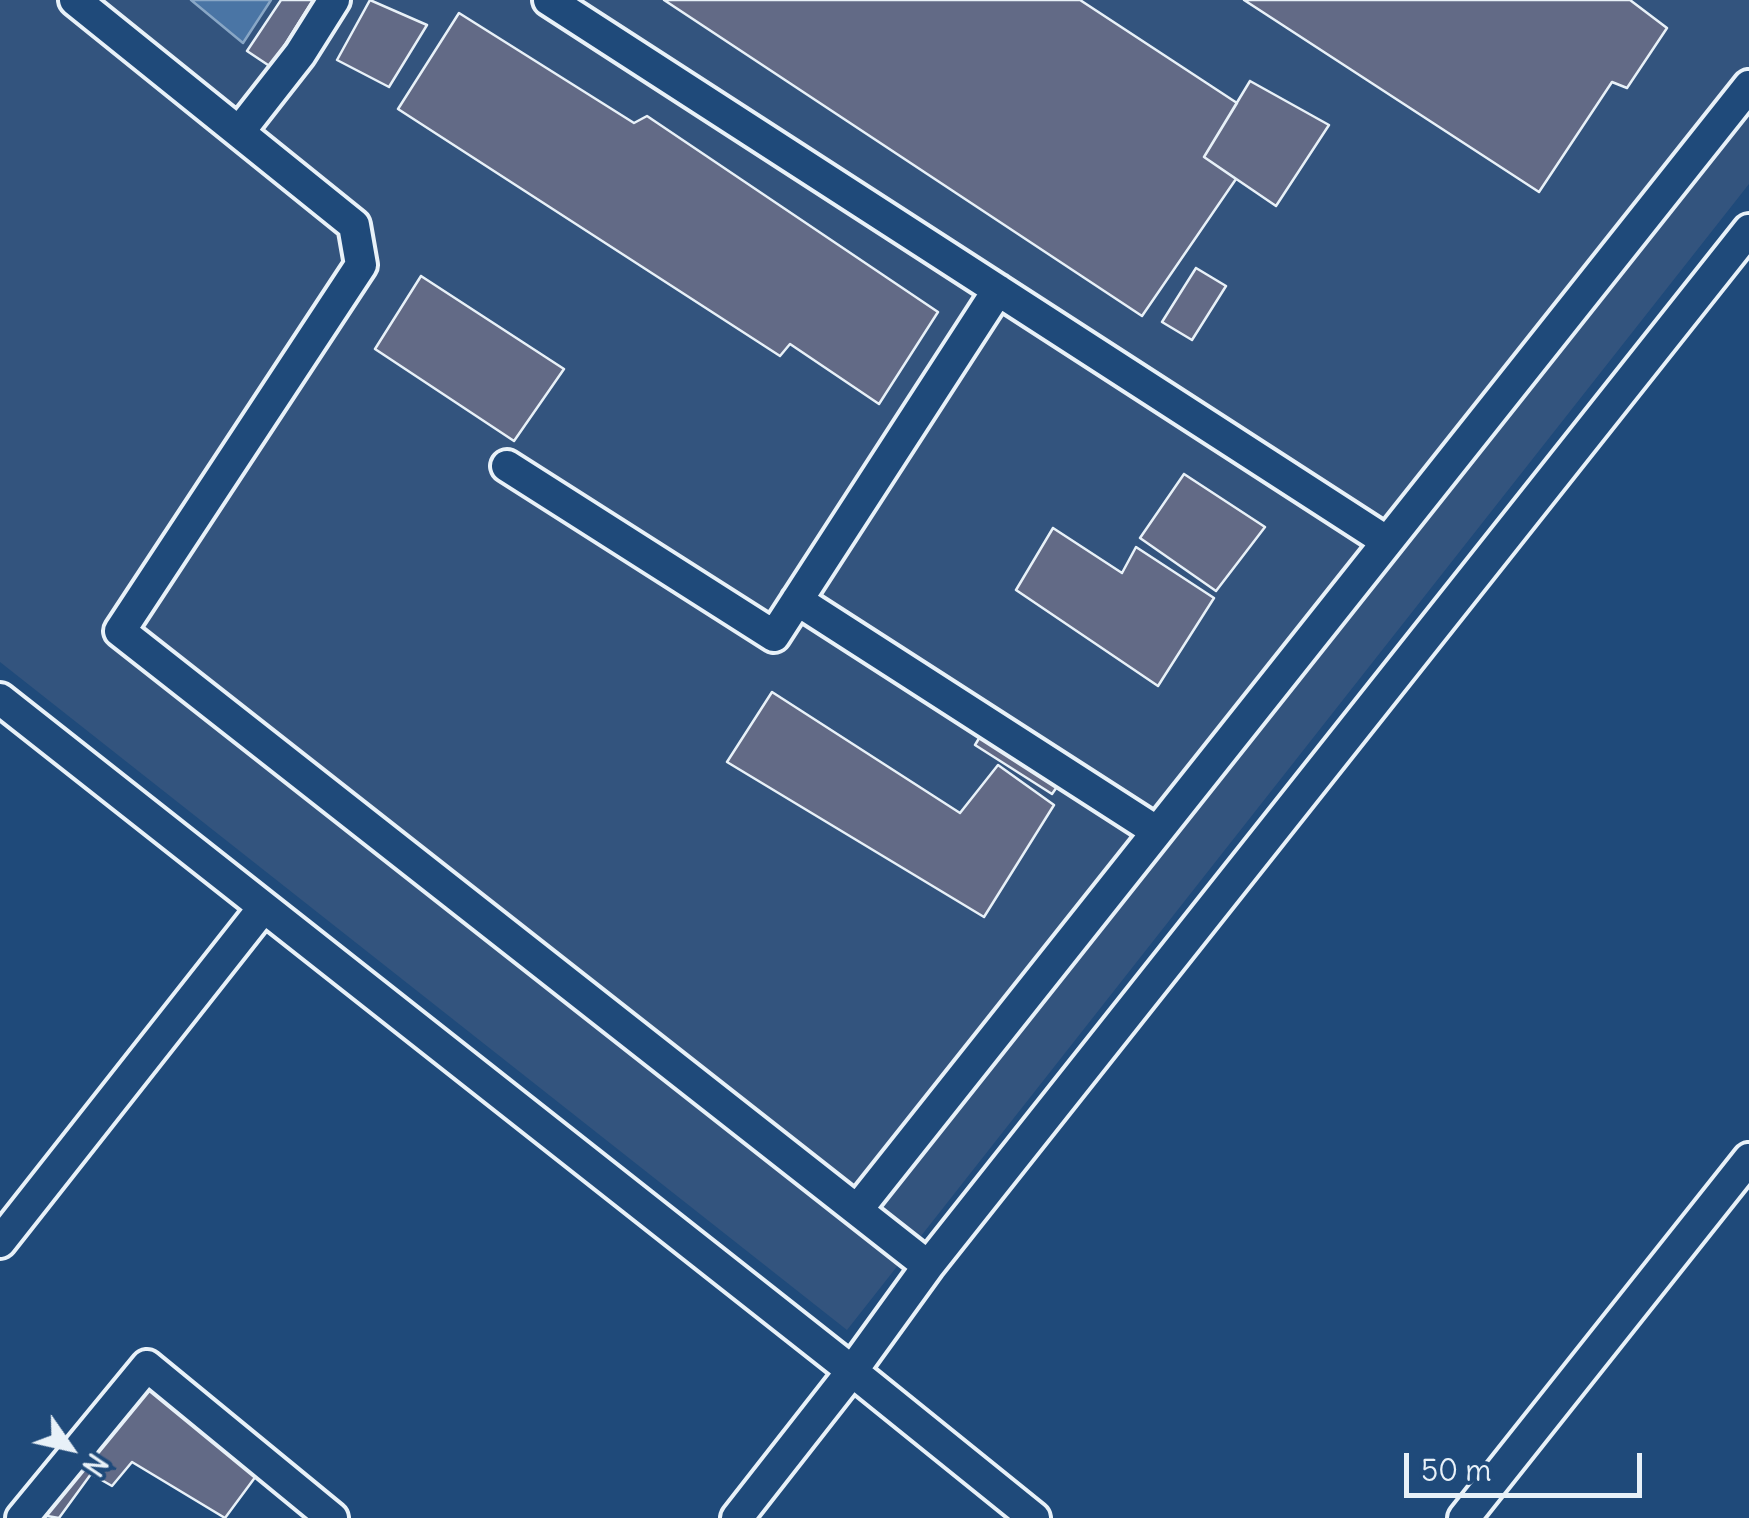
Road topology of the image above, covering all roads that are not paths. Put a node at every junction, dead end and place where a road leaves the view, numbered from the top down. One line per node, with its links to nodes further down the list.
1 (75, 0): 5 (street)
2 (334, 0): 5 (street)
3 (549, 0): 7 (street)
4 (1749, 86): 9 (street)
5 (240, 132): 15 (street)
6 (1749, 230): 17 (street)
7 (998, 290): 9 (street); 10 (street)
8 (507, 466): 10 (street)
9 (1386, 541): 12 (street)
10 (797, 600): 12 (street)
11 (0, 699): 13 (street)
12 (1156, 832): 15 (street)
13 (263, 908): 16 (street); 18 (street)
14 (1749, 1159): 23 (street)
15 (857, 1210): 17 (street)
16 (0, 1242)
17 (928, 1266): 18 (street)
18 (852, 1370): 21 (street); 22 (street)
19 (22, 1518): 20 (street)
20 (332, 1518)
21 (737, 1518)
22 (1034, 1518)
23 (1464, 1518)

